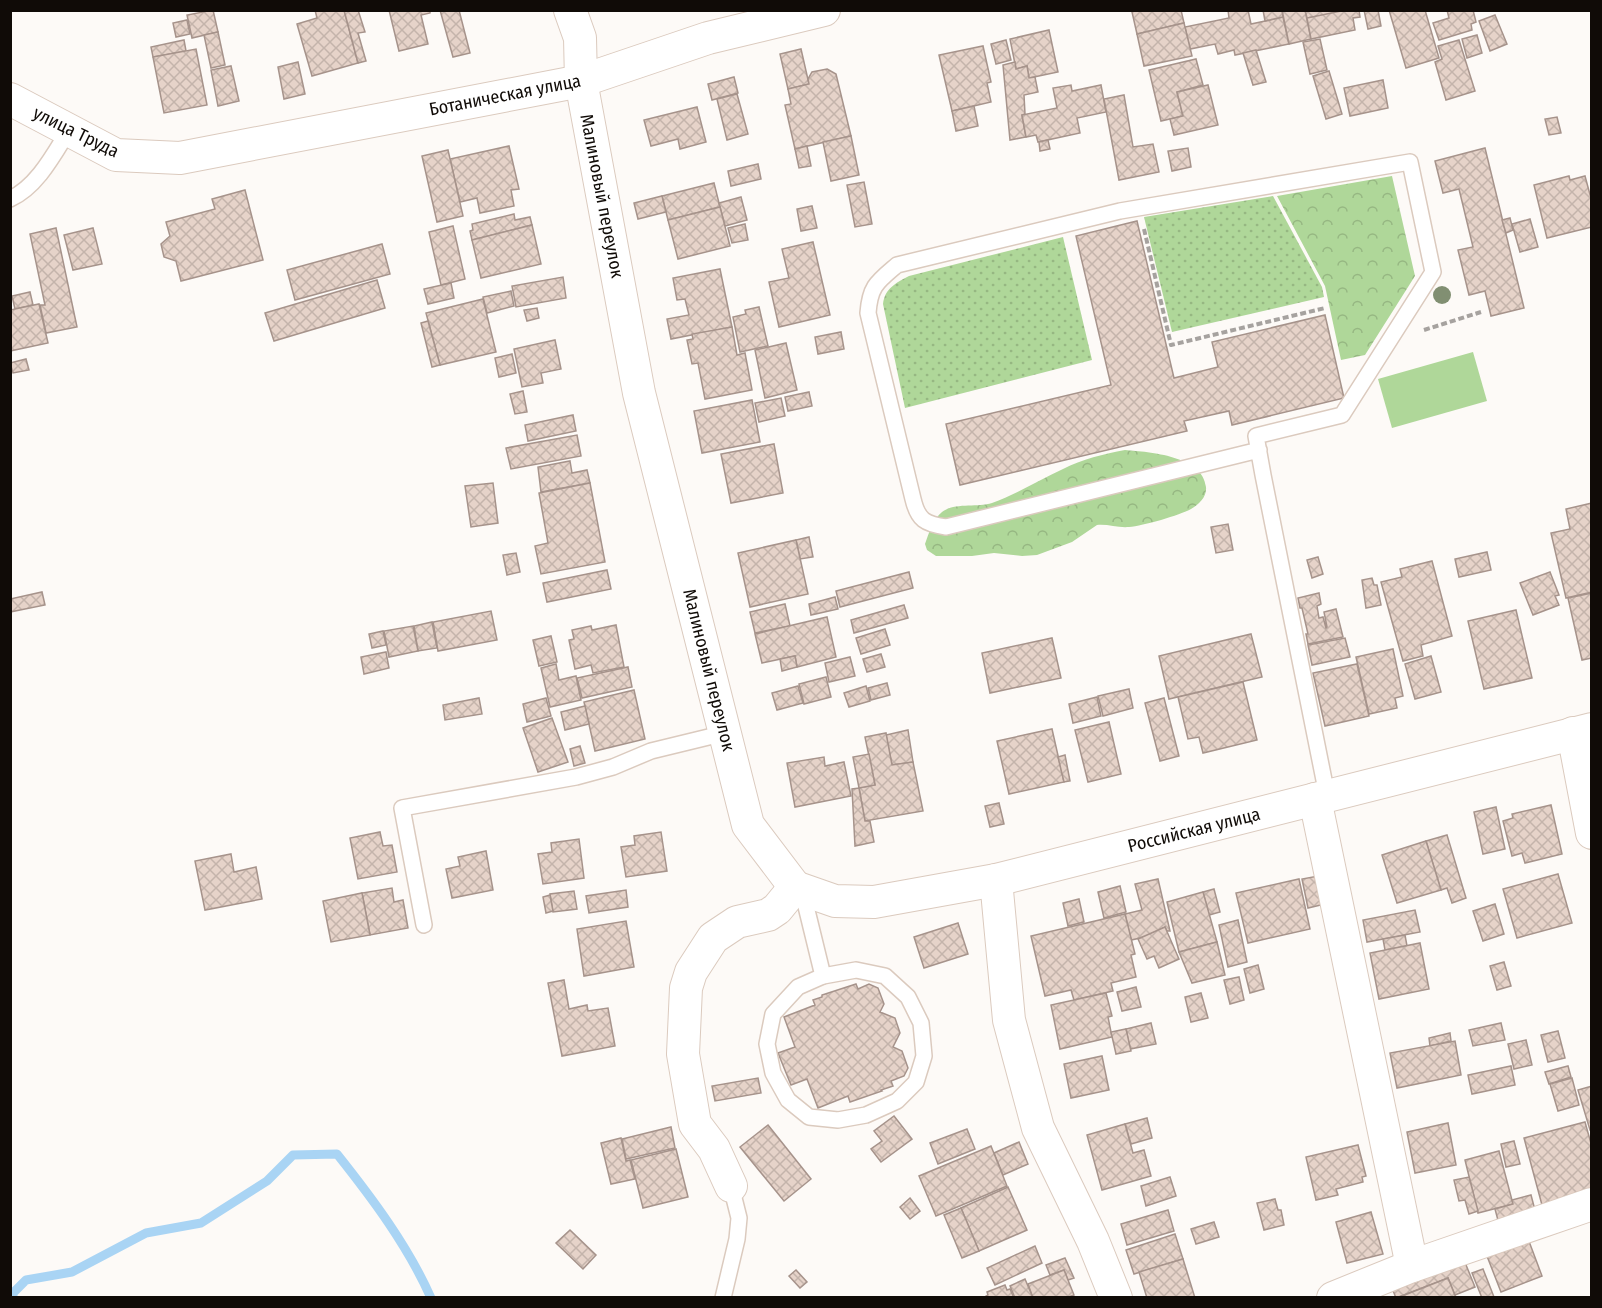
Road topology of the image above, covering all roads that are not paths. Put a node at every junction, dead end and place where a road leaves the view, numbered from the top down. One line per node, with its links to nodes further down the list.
1 (570, 10): 3 (street, Малиновый переулок)
2 (824, 10): 3 (street, Ботаническая улица)
3 (581, 81): 6 (street, Ботаническая улица); 10 (street, Малиновый переулок)
4 (10, 99): 5 (street, улица Труда)
5 (69, 130): 6 (street, улица Труда); 7 (lane)
6 (180, 158)
7 (10, 199)
8 (1259, 450): 8 (lane); 11 (lane)
9 (1582, 731): 11 (street, Российская улица); 12 (street)
10 (725, 733): 14 (street, Малиновый переулок); 15 (lane)
11 (1321, 797): 13 (street, Российская улица); 19 (street)
12 (1592, 833)
13 (996, 880): 14 (street, Российская улица); 21 (street)
14 (798, 888): 16 (lane); 17 (street)
15 (424, 925)
16 (823, 976): 16 (lane)
17 (731, 1186): 20 (lane)
18 (1592, 1204): 19 (street)
19 (1412, 1266): 22 (street)
20 (723, 1298)
21 (1116, 1298)
22 (1333, 1298)

